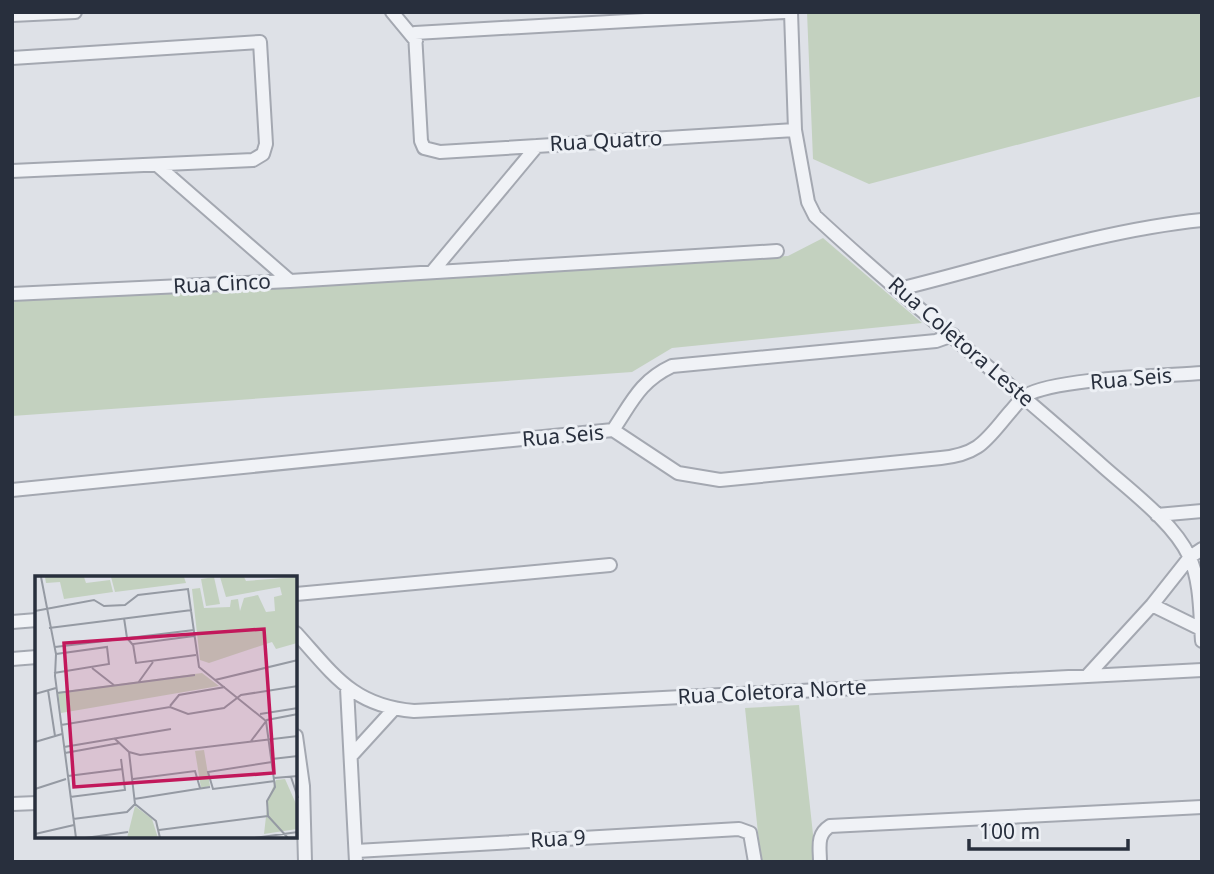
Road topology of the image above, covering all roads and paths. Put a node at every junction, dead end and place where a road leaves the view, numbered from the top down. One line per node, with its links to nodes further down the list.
1 (75, 12): 5 (street)
2 (392, 12): 6 (street)
3 (784, 12): 6 (street)
4 (791, 12): 8 (street, Rua Coletora Leste)
5 (12, 15)
6 (416, 41): 9 (street, Rua Quatro)
7 (12, 58): 10 (street)
8 (795, 130): 9 (street, Rua Quatro); 16 (street, Rua Coletora Leste)
9 (537, 145): 14 (street)
10 (157, 165): 11 (street); 15 (street)
11 (12, 172)
12 (1202, 220): 16 (street)
13 (777, 251): 14 (street, Rua Cinco)
14 (432, 272): 15 (street, Rua Cinco)
15 (290, 281): 17 (street, Rua Cinco)
16 (899, 289): 18 (street, Rua Coletora Leste)
17 (12, 294)
18 (953, 335): 20 (street, Rua Coletora Leste); 21 (street)
19 (1202, 373): 20 (street, Rua Seis)
20 (1024, 397): 21 (street, Rua Seis); 24 (street, Rua Coletora Leste)
21 (613, 430): 22 (street, Rua Seis)
22 (12, 490)
23 (1202, 511): 24 (street)
24 (1157, 515): 26 (street, Rua Coletora Leste)
25 (1202, 549): 26 (street)
26 (1190, 557): 29 (street); 33 (street, Rua Coletora Leste)
27 (610, 565): 28 (street)
28 (298, 594)
29 (1152, 605): 33 (street); 37 (street)
30 (35, 620): 31 (street)
31 (12, 622)
32 (298, 635): 38 (street, Rua Coletora Norte)
33 (1201, 635)
34 (35, 657): 35 (street)
35 (12, 659)
36 (1202, 670): 37 (street, Rua Coletora Norte)
37 (1088, 675): 39 (street, Rua Coletora Norte)
38 (347, 688): 39 (street, Rua Coletora Norte); 40 (street)
39 (393, 710): 40 (street)
40 (351, 756): 45 (street)
41 (299, 786): 46 (street)
42 (35, 803): 43 (street)
43 (12, 804)
44 (1202, 807): 48 (street)
45 (356, 856): 47 (street, Rua 9)
46 (305, 862)
47 (755, 862)
48 (820, 862)

